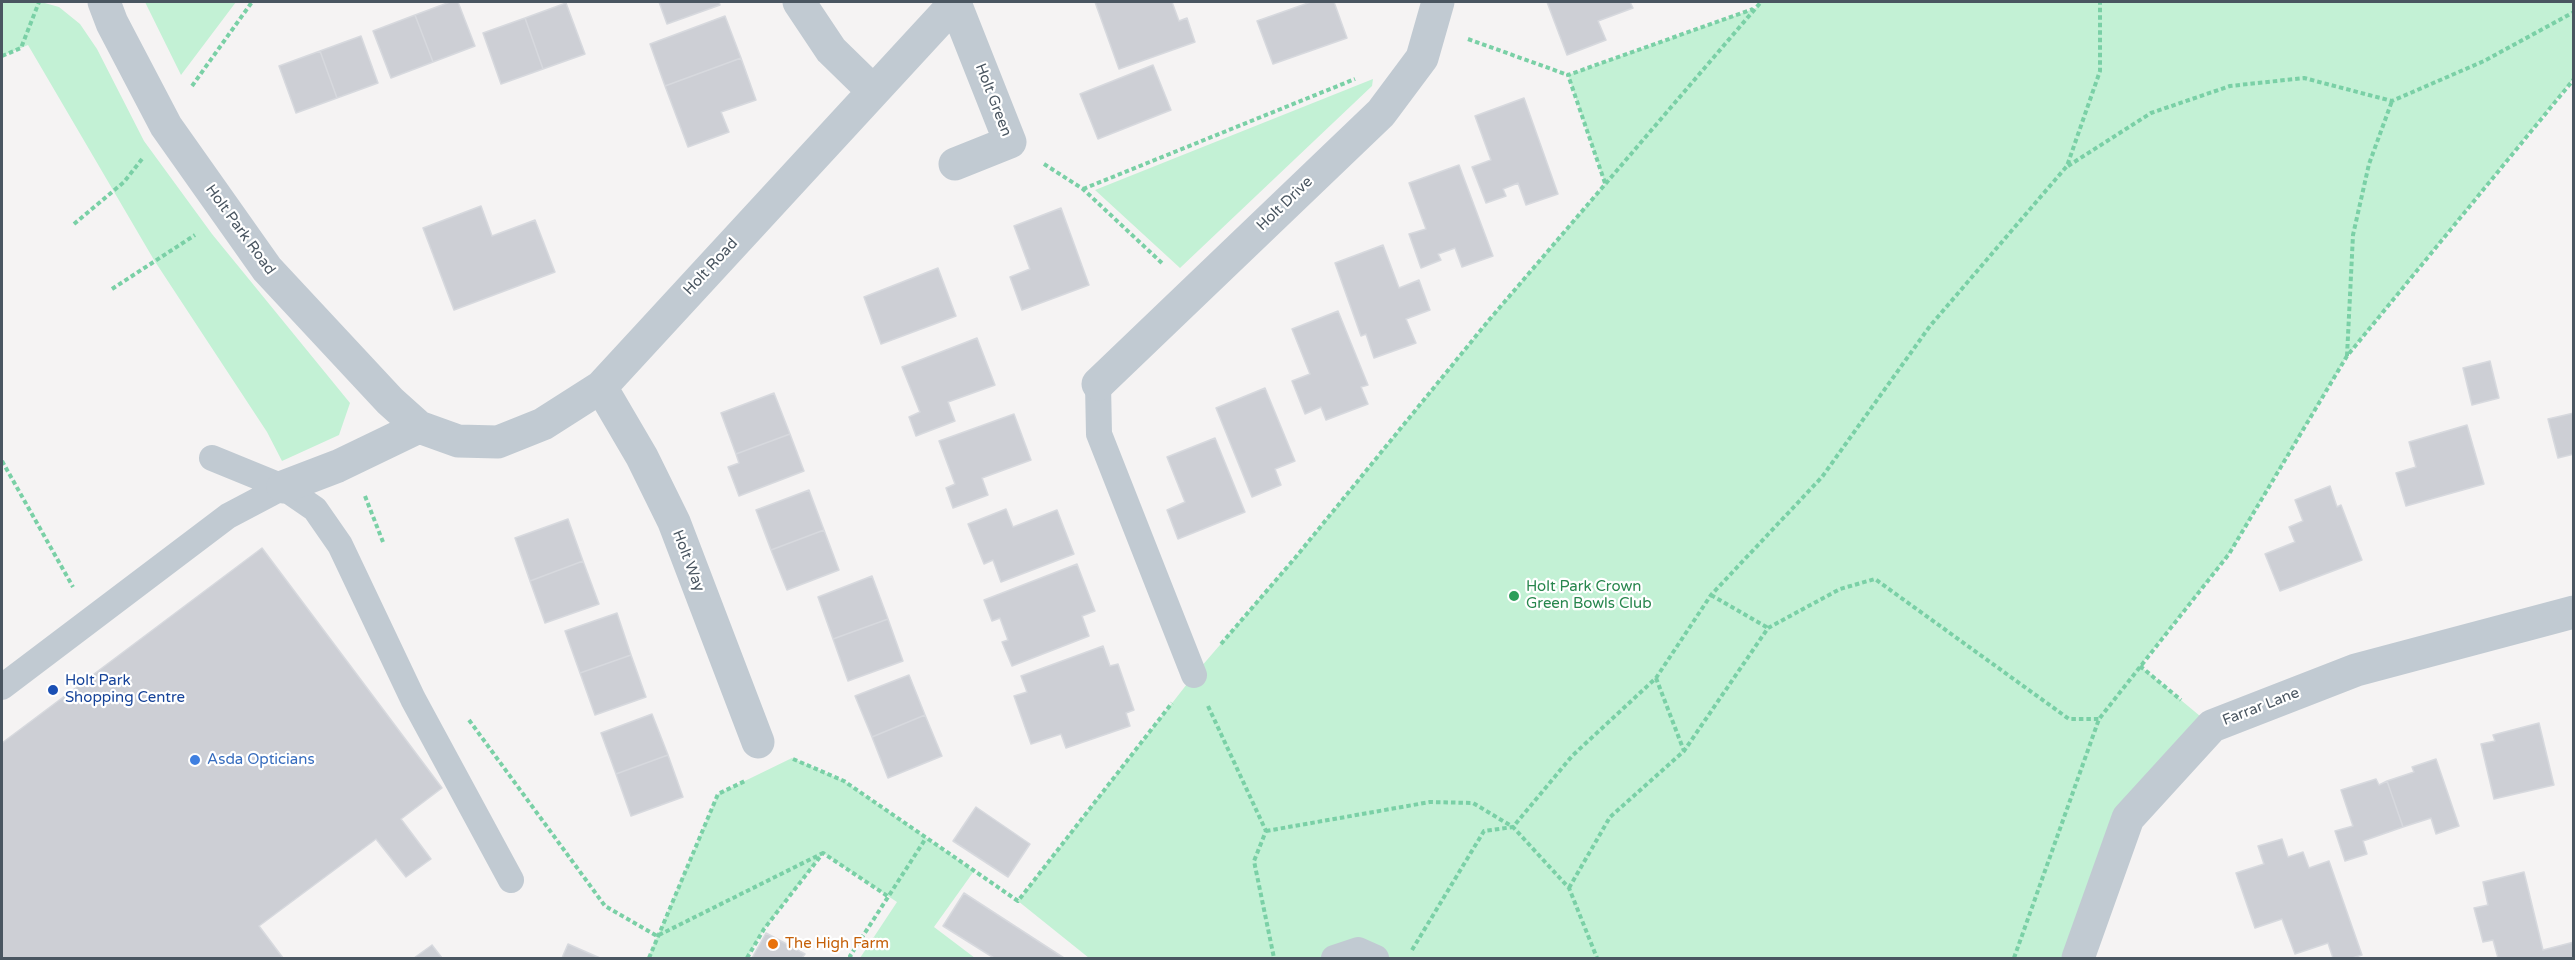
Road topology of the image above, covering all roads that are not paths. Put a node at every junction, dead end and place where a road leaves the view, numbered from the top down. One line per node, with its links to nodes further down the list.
1 (104, 2): 9 (street, Holt Park Road)
2 (799, 2): 5 (street)
3 (956, 2): 5 (street, Holt Road); 6 (street, Holt Green)
4 (1434, 13): 7 (street, Holt Drive)
5 (873, 91): 8 (street, Holt Road)
6 (955, 164)
7 (1098, 384): 13 (lane)
8 (601, 387): 9 (street, Holt Road); 15 (street, Holt Way)
9 (420, 427): 11 (street)
10 (212, 458): 11 (lane)
11 (283, 487): 14 (lane); 16 (lane)
12 (2574, 612): 19 (street, Farrar Lane)
13 (1194, 675)
14 (2, 687)
15 (758, 742)
16 (511, 880)
17 (1334, 958): 18 (lane)
18 (1376, 958)
19 (2078, 958)

